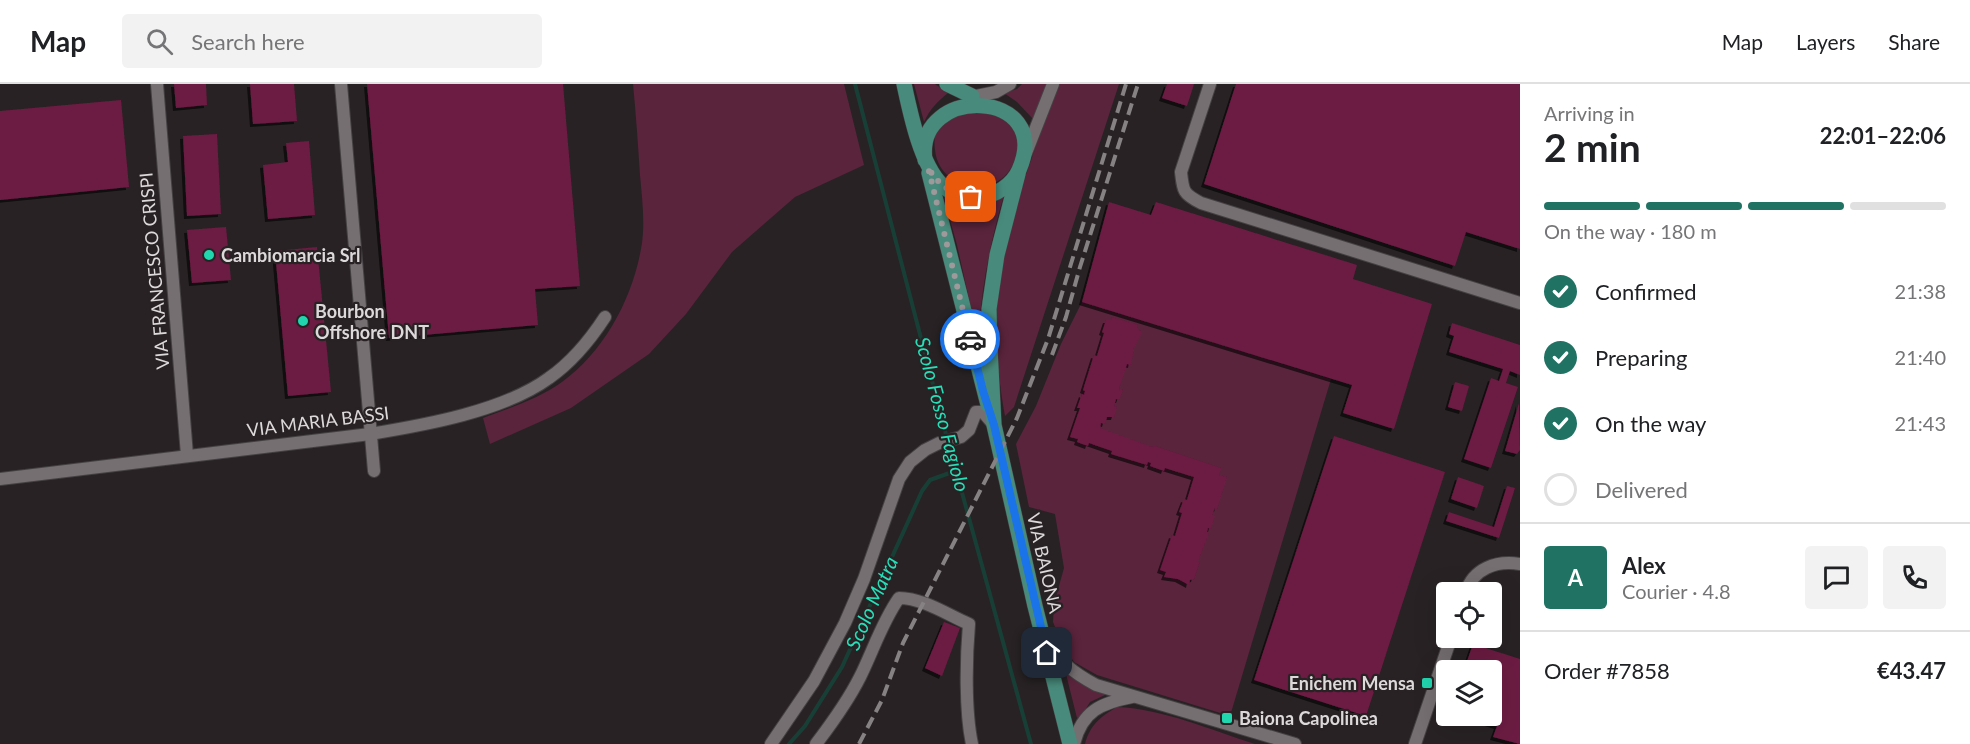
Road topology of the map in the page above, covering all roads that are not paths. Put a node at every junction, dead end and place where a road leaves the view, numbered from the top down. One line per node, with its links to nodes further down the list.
1 (157, 84): 15 (street, VIA FRANCESCO CRISPI)
2 (341, 84): 14 (street)
3 (904, 84): 9 (main road)
4 (947, 84): 8 (main road)
5 (1011, 84): 8 (street)
6 (1053, 84): 10 (street, VIA BAIONA)
7 (1210, 84): 11 (street)
8 (974, 96): 9 (main road); 10 (main road)
9 (926, 163): 10 (main road); 13 (main road, VIA BAIONA)
10 (1021, 166): 13 (main road, VIA BAIONA)
11 (1520, 303)
12 (605, 317): 14 (street, VIA MARIA BASSI)
13 (994, 425): 20 (main road, VIA BAIONA); 23 (street)
14 (370, 434): 15 (street, VIA MARIA BASSI); 16 (street)
15 (187, 455): 17 (street, VIA MARIA BASSI)
16 (374, 471)
17 (0, 479)
18 (1520, 564): 19 (street)
19 (1470, 582)
20 (1041, 630): 22 (street); 26 (main road, VIA BAIONA)
21 (1448, 648): 28 (street)
22 (1133, 697): 26 (street); 27 (street)
23 (771, 744)
24 (816, 744): 25 (street)
25 (972, 744)
26 (1072, 744)
27 (1295, 744)
28 (1415, 744)

